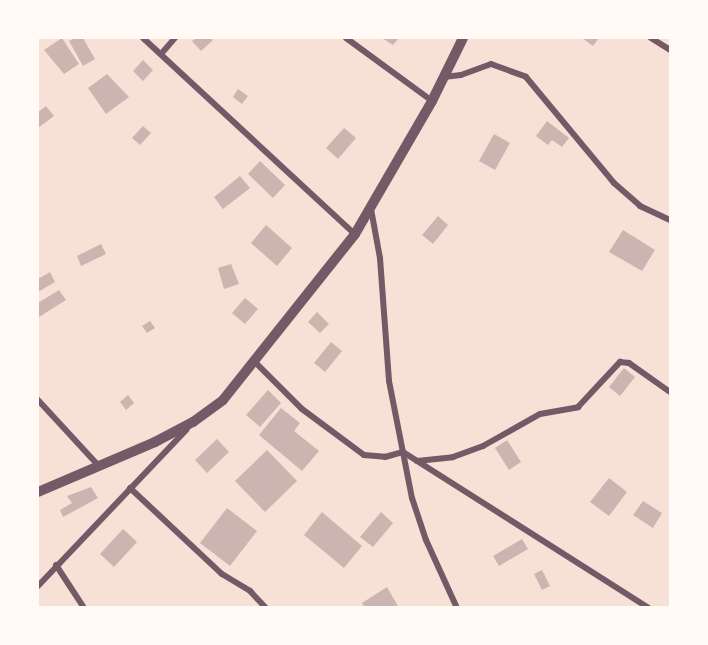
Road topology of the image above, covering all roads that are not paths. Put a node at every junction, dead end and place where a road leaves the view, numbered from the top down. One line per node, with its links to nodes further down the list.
1 (142, 38): 7 (street)
2 (175, 38): 7 (street)
3 (346, 38): 9 (street)
4 (463, 38): 8 (street)
5 (651, 38): 6 (street)
6 (670, 50)
7 (161, 54): 12 (street)
8 (444, 77): 9 (street); 11 (street)
9 (432, 101): 10 (street)
10 (371, 209): 12 (street); 17 (street)
11 (670, 220)
12 (355, 234): 13 (street)
13 (254, 361): 16 (street); 17 (street)
14 (670, 392): 18 (street)
15 (38, 400): 19 (street)
16 (193, 422): 19 (street); 20 (street)
17 (403, 453): 18 (street); 26 (street)
18 (416, 461): 27 (street)
19 (98, 465): 21 (street)
20 (130, 488): 22 (street); 25 (street)
21 (38, 492)
22 (56, 565): 23 (street); 24 (street)
23 (38, 586)
24 (84, 608)
25 (266, 608)
26 (457, 608)
27 (649, 608)

